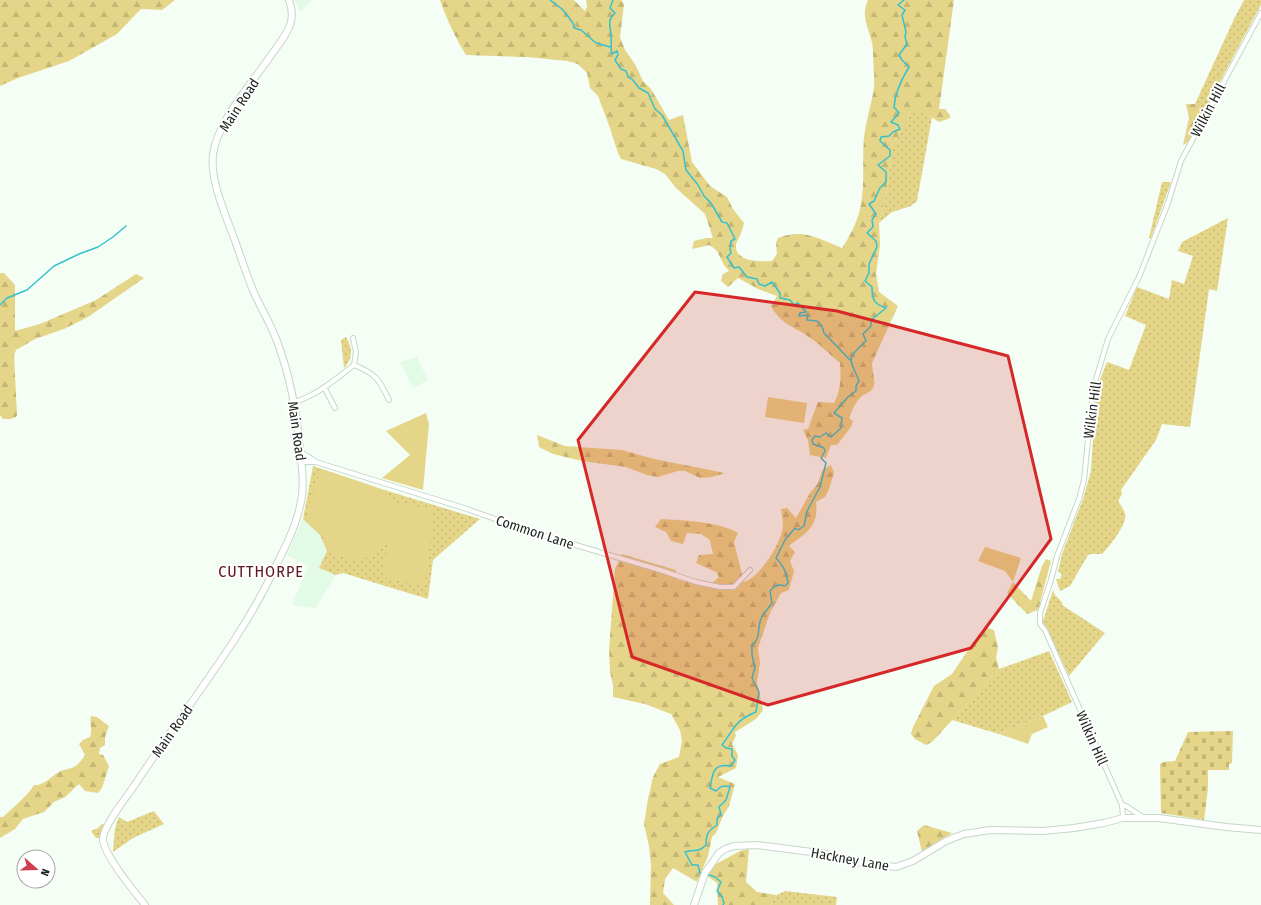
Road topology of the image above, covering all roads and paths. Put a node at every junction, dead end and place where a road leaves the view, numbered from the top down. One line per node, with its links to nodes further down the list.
1 (289, 0): 7 (main road, Main Road)
2 (1261, 13): 13 (street, Wilkin Hill)
3 (353, 338): 4 (street)
4 (354, 365): 5 (street); 6 (street)
5 (324, 387): 7 (street); 8 (street)
6 (389, 400)
7 (294, 402): 9 (main road, Main Road)
8 (335, 408)
9 (301, 452): 10 (main road, Main Road); 11 (street, Common Lane)
10 (302, 462): 11 (street, Common Lane); 18 (main road, Main Road)
11 (316, 462): 12 (street, Common Lane)
12 (750, 570)
13 (1122, 805): 14 (street, Wilkin Hill); 15 (street)
14 (1123, 818): 15 (main road, Hackney Lane); 17 (main road, Hackney Lane)
15 (1144, 818): 16 (main road, Hackney Lane)
16 (1261, 830)
17 (695, 903)
18 (145, 905)

